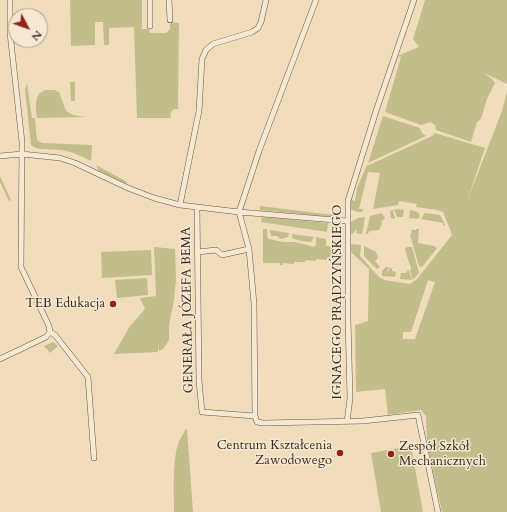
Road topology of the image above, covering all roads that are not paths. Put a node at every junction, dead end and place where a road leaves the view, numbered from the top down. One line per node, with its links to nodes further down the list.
1 (10, 0): 9 (street)
2 (150, 0): 8 (street)
3 (169, 0): 7 (street)
4 (266, 0): 11 (street)
5 (316, 0): 13 (street)
6 (414, 0): 14 (street, IGNACEGO PRĄDZYŃSKIEGO)
7 (170, 20)
8 (150, 26)
9 (22, 154): 10 (street); 11 (street); 17 (street)
10 (0, 156)
11 (180, 204): 12 (street)
12 (197, 208): 13 (street); 16 (street, GENERAŁA JÓZEFA BEMA)
13 (240, 212): 14 (street); 15 (street)
14 (347, 221): 20 (street, IGNACEGO PRĄDZYŃSKIEGO)
15 (249, 250): 16 (street); 19 (street)
16 (198, 252): 19 (street, GENERAŁA JÓZEFA BEMA)
17 (50, 332): 18 (street); 21 (street)
18 (0, 359)
19 (255, 416): 20 (street)
20 (347, 422): 22 (street)
21 (94, 458)
22 (438, 512)

